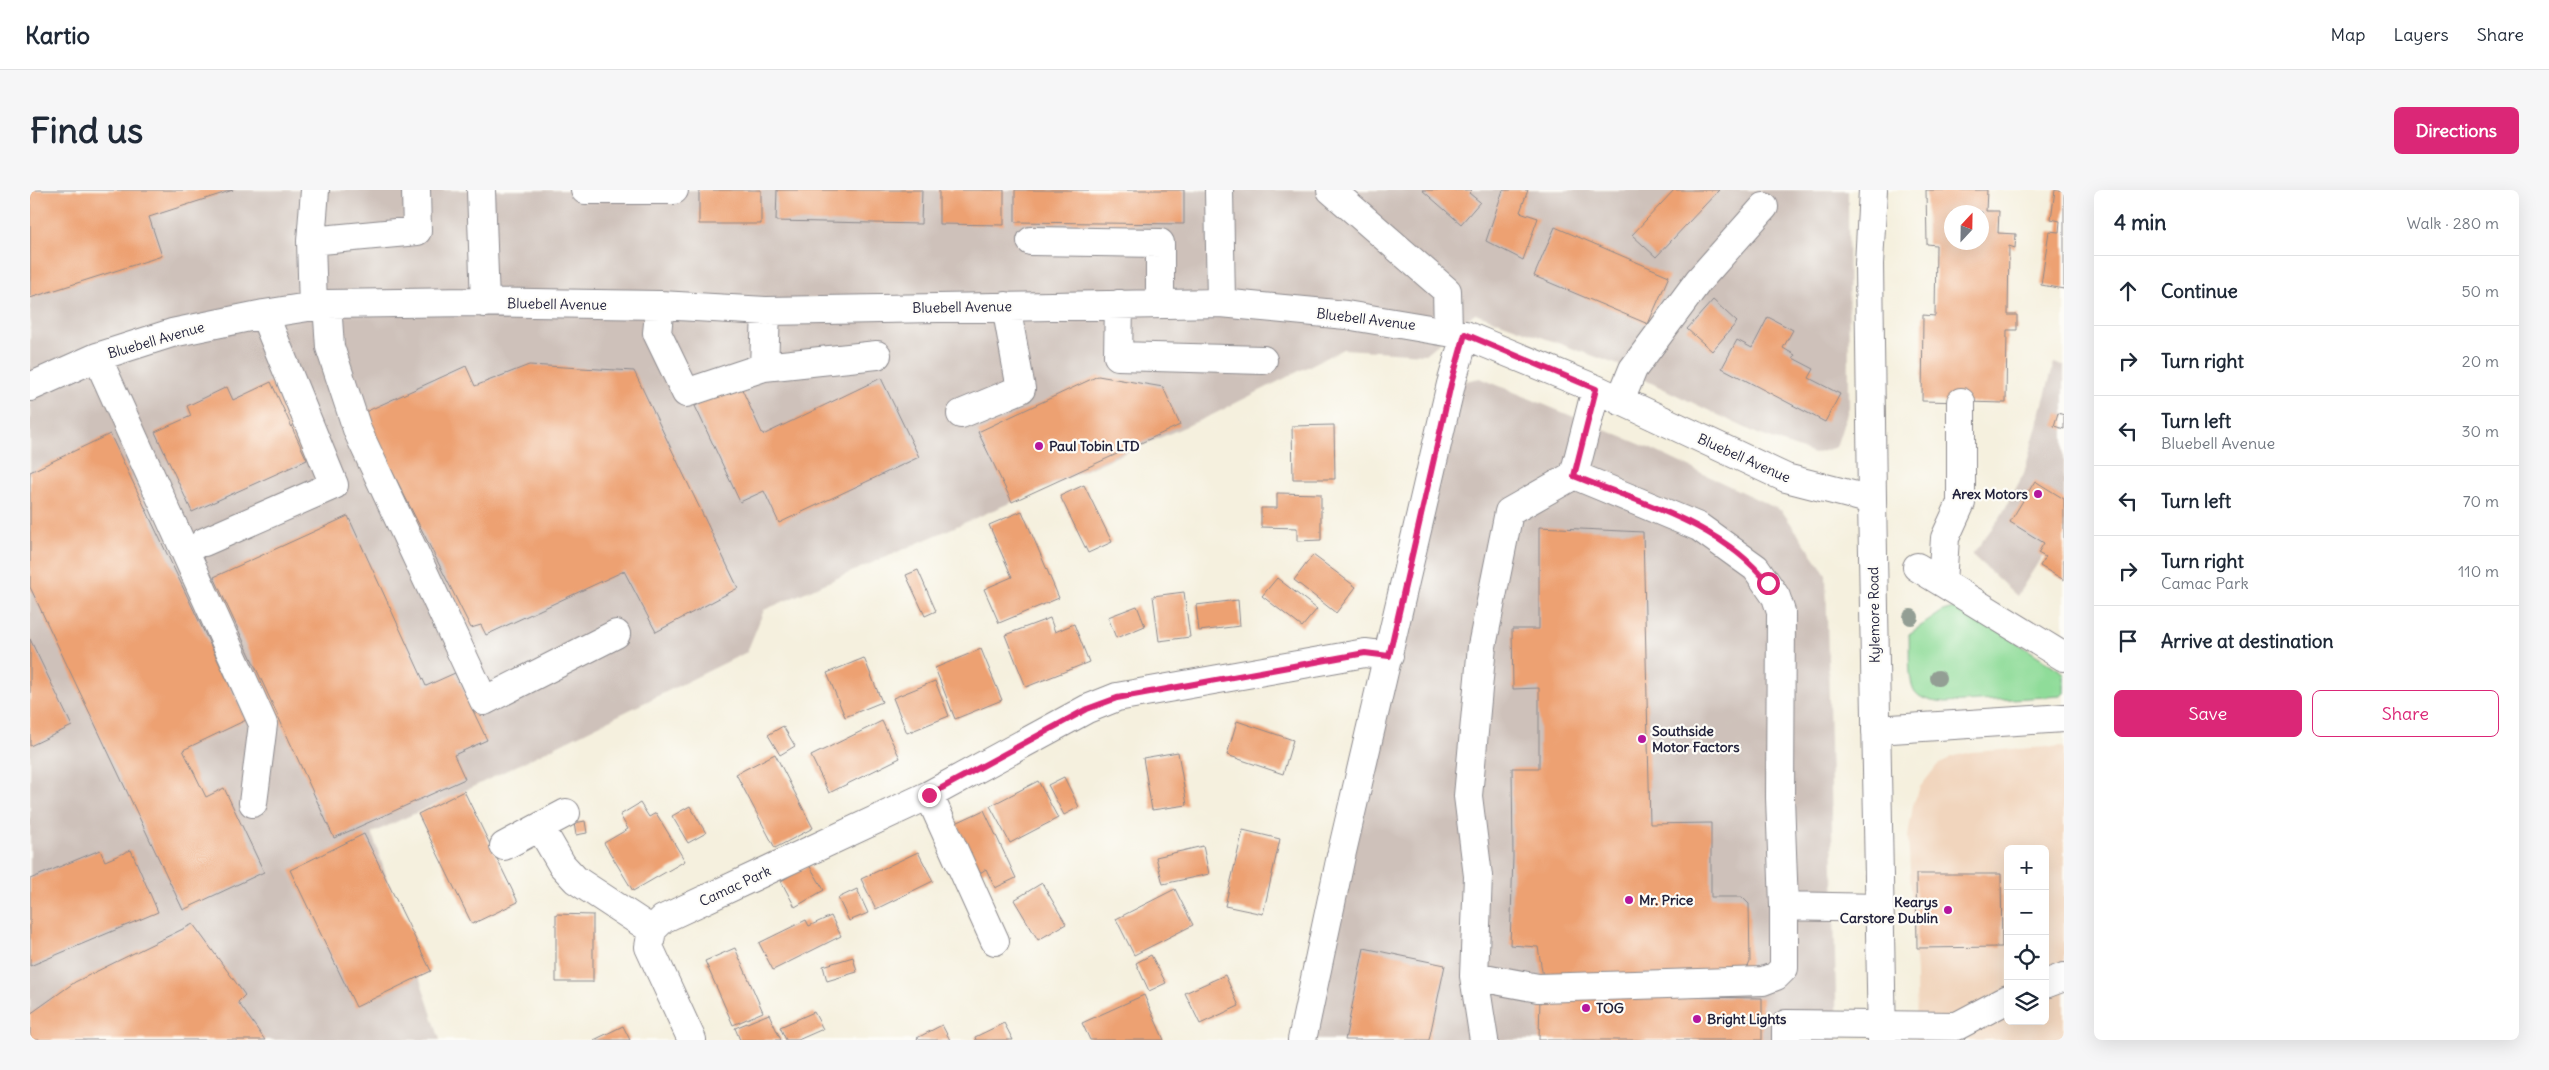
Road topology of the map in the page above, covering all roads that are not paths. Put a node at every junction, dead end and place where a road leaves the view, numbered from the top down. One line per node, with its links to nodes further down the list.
1 (315, 190): 10 (street)
2 (416, 190): 10 (street)
3 (481, 190): 12 (street)
4 (586, 190): 5 (street)
5 (674, 190)
6 (1219, 190): 13 (street)
7 (1331, 190): 21 (street)
8 (1873, 190): 32 (street, Kylemore Road)
9 (1764, 207): 28 (street)
10 (310, 241): 17 (street)
11 (1031, 241): 15 (street)
12 (486, 303): 16 (street, Bluebell Avenue); 17 (street, Bluebell Avenue)
13 (1221, 303): 15 (street, Bluebell Avenue); 21 (street, Bluebell Avenue)
14 (1119, 304): 15 (street, Bluebell Avenue); 18 (street, Bluebell Avenue); 24 (street)
15 (1160, 304)
16 (660, 305): 19 (street, Bluebell Avenue); 25 (street)
17 (320, 306): 20 (street, Bluebell Avenue); 36 (street)
18 (1006, 306): 19 (street, Bluebell Avenue); 30 (street)
19 (766, 311): 25 (street)
20 (264, 314): 23 (street, Bluebell Avenue); 33 (street)
21 (1456, 332): 27 (street, Bluebell Avenue); 37 (street)
22 (877, 355): 25 (street)
23 (96, 357): 26 (street, Bluebell Avenue); 42 (street)
24 (1263, 360)
25 (764, 367)
26 (30, 387)
27 (1596, 389): 28 (street, Bluebell Avenue); 31 (street)
28 (1620, 400): 32 (street, Bluebell Avenue)
29 (1961, 402): 35 (street)
30 (961, 414)
31 (1574, 476): 46 (street); 50 (street)
32 (1872, 500): 40 (street, Kylemore Road)
33 (204, 542)
34 (1917, 567): 35 (street)
35 (1942, 582): 38 (street)
36 (616, 634)
37 (1389, 656): 41 (street, Camac Park); 57 (street)
38 (2064, 657)
39 (2064, 718): 40 (street)
40 (1876, 730): 47 (street, Kylemore Road)
41 (929, 795): 48 (street, Camac Park); 49 (street)
42 (252, 803)
43 (566, 813): 44 (street)
44 (540, 827): 45 (street); 48 (street)
45 (504, 846)
46 (1784, 906): 47 (street); 50 (street)
47 (1879, 908): 54 (street, Kylemore Road)
48 (652, 930): 56 (street)
49 (995, 942)
50 (1474, 976): 58 (street)
51 (2064, 977): 52 (street)
52 (2049, 983)
53 (2004, 1002): 55 (street)
54 (1882, 1032): 55 (street); 59 (street)
55 (1958, 1033)
56 (692, 1040)
57 (1302, 1040)
58 (1484, 1040)
59 (1786, 1040)

